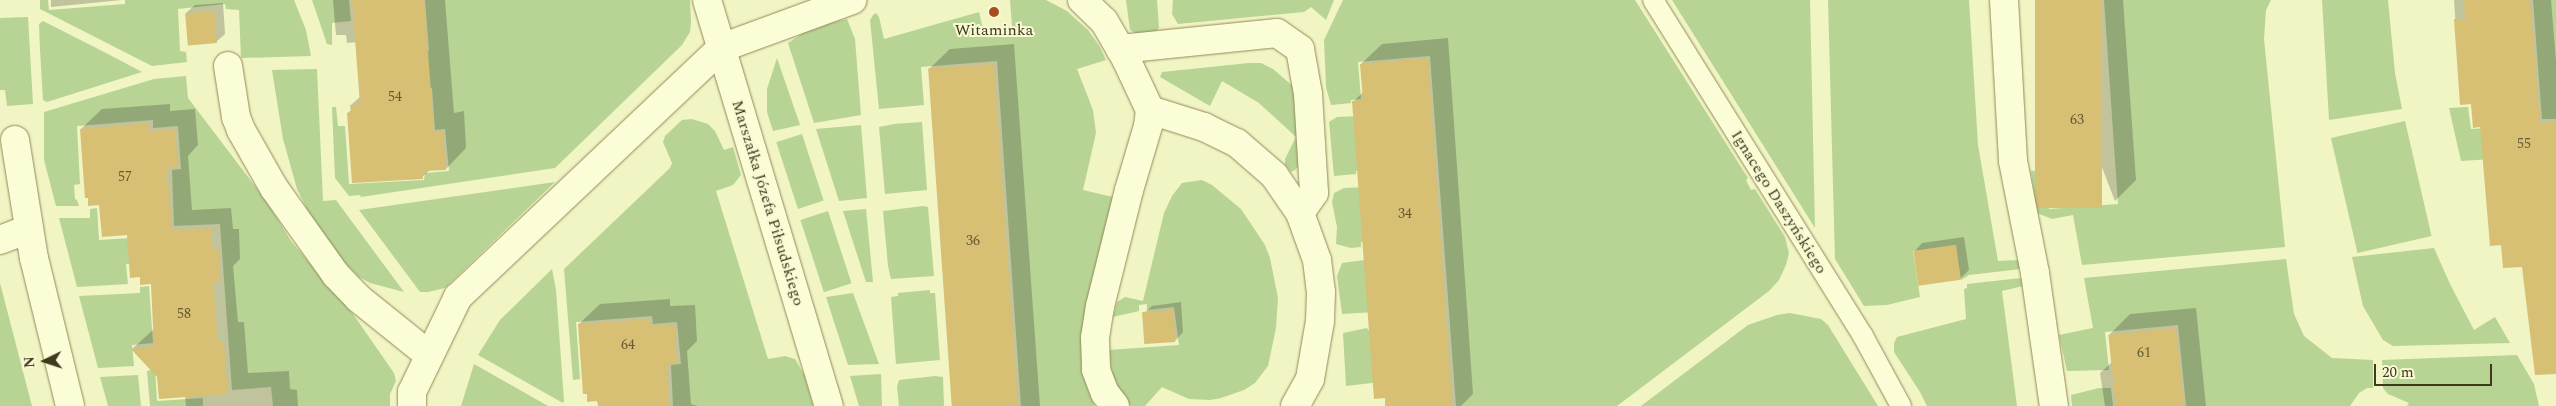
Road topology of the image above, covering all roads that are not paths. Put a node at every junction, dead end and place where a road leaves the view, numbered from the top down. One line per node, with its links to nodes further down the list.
1 (707, 0): 7 (street, Marszałka Józefa Piłsudskiego)
2 (852, 0): 7 (street)
3 (1082, 0): 6 (street)
4 (1653, 0): 22 (lane, Ignacego Daszyńskiego)
5 (2004, 0): 23 (street)
6 (1105, 10): 8 (street)
7 (721, 48): 16 (street); 19 (street, Marszałka Józefa Piłsudskiego)
8 (1120, 48): 10 (street); 13 (street)
9 (228, 66): 16 (street)
10 (1150, 110): 13 (street); 20 (street)
11 (15, 140): 12 (street)
12 (10, 168): 14 (street)
13 (1300, 213): 21 (street)
14 (30, 229): 15 (street); 17 (street)
15 (0, 240)
16 (430, 355): 18 (street)
17 (70, 406)
18 (412, 406)
19 (829, 406)
20 (1115, 406)
21 (1296, 406)
22 (1901, 406)
23 (2054, 406)

